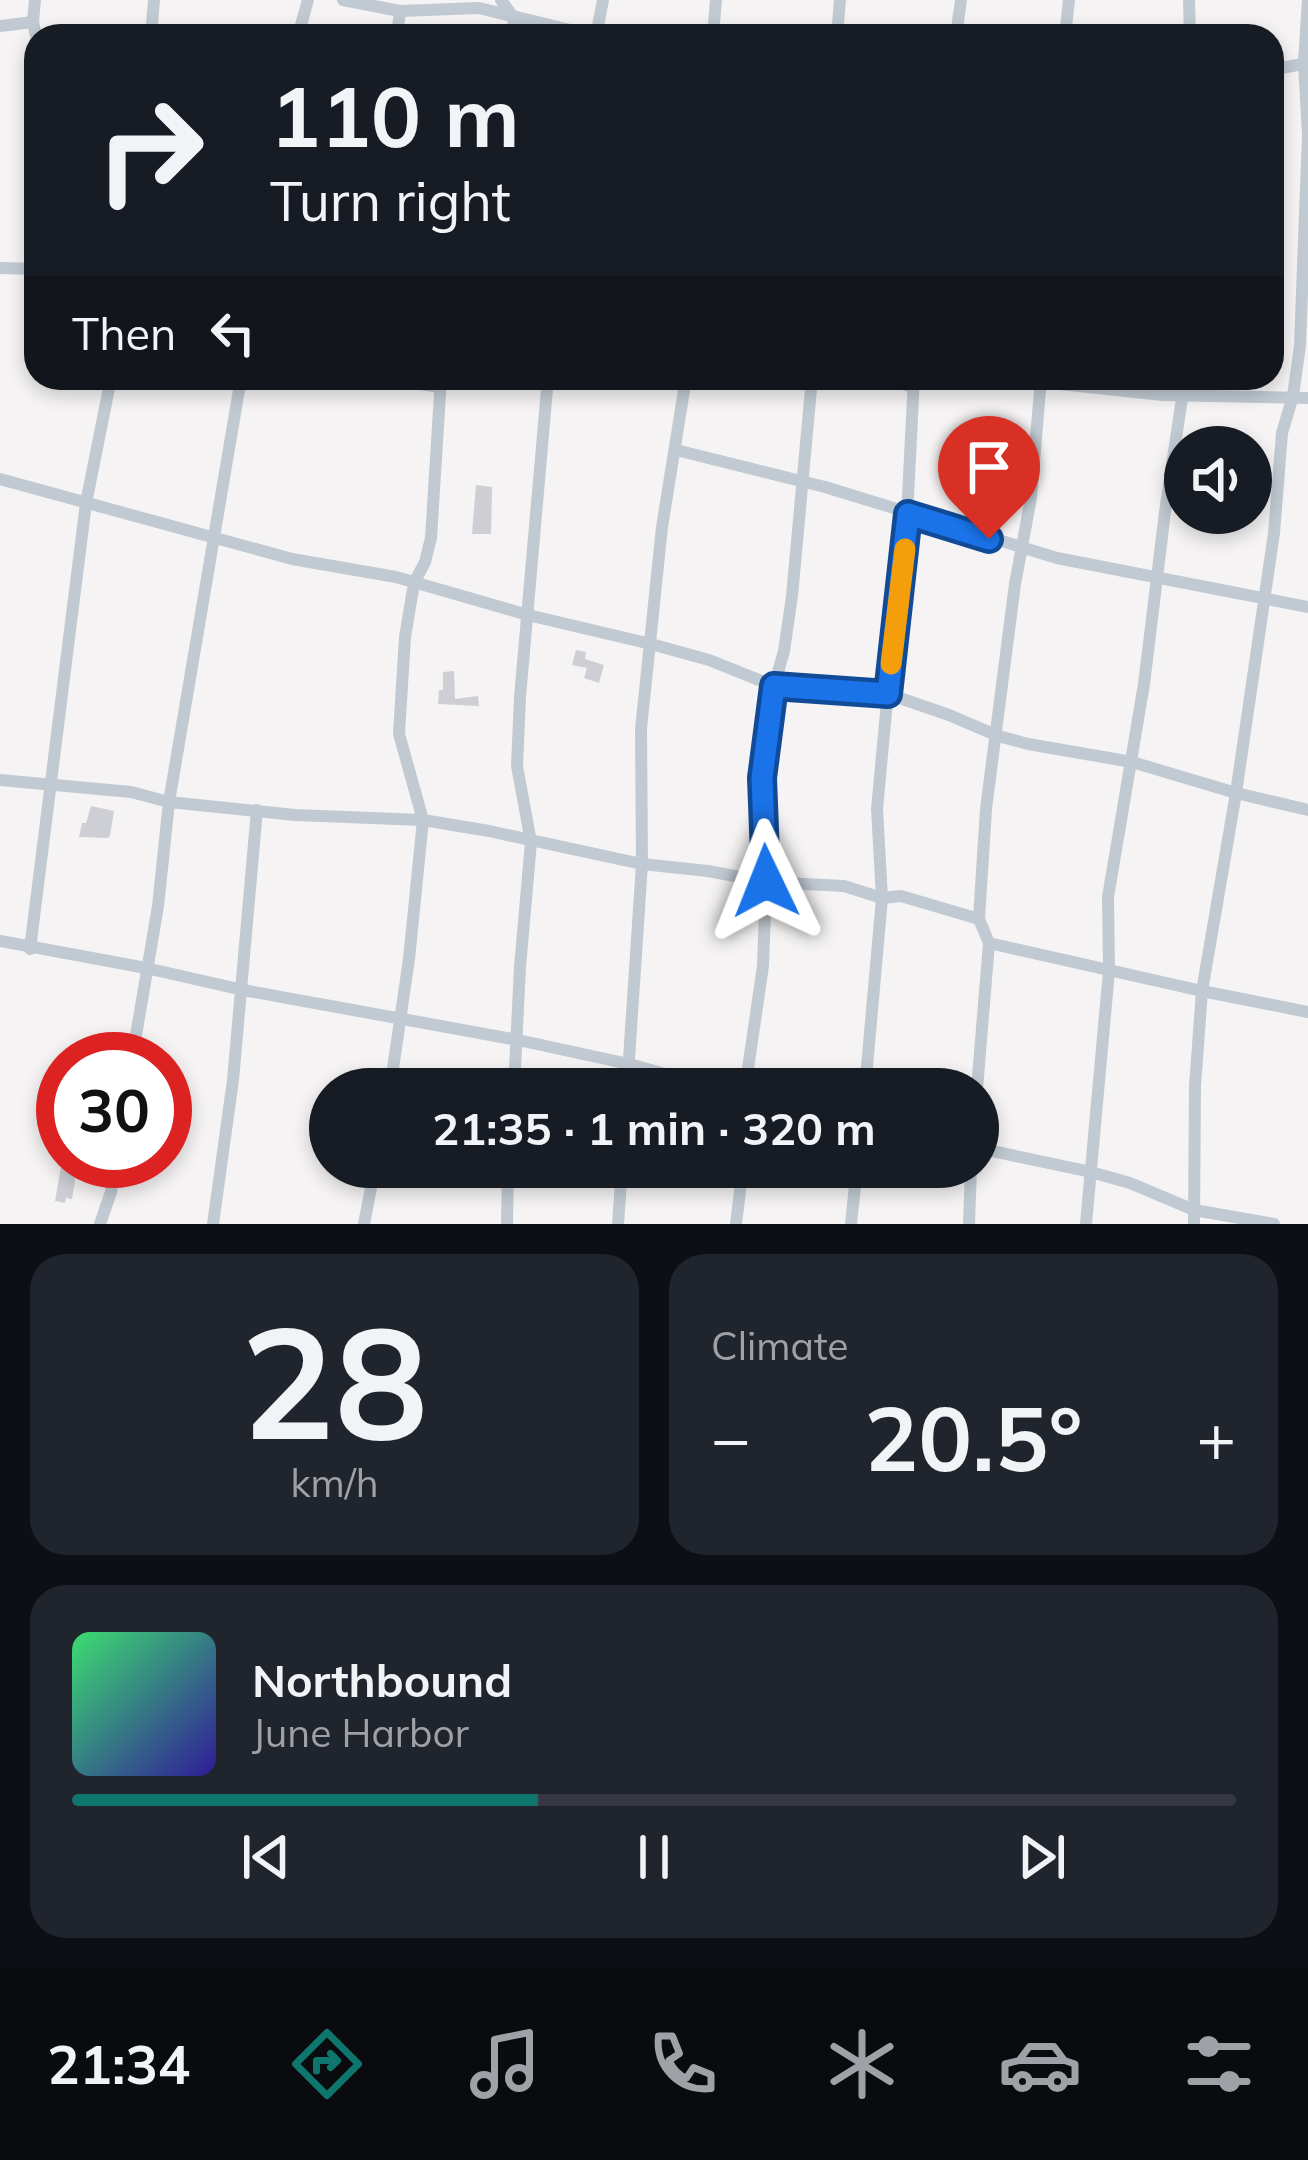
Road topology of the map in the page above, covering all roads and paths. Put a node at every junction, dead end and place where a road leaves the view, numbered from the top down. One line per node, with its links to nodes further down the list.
1 (343, 0): 4 (street)
2 (501, 0): 5 (street)
3 (1307, 0): 9 (street)
4 (400, 11): 5 (street); 6 (street)
5 (514, 18): 7 (street); 8 (street)
6 (398, 24)
7 (513, 24)
8 (541, 24)
9 (1306, 63): 21 (street)
10 (109, 390): 26 (street)
11 (239, 390): 28 (street)
12 (440, 390): 31 (street)
13 (547, 390): 34 (street)
14 (684, 390): 23 (street)
15 (811, 390): 25 (street)
16 (913, 390): 27 (street)
17 (1040, 390): 29 (street)
18 (1135, 390): 20 (street)
19 (1183, 390): 20 (street)
20 (1182, 395): 21 (street); 30 (street)
21 (1293, 397): 22 (street); 32 (street)
22 (1308, 398)
23 (676, 449): 25 (street); 35 (street)
24 (0, 479): 26 (street)
25 (802, 481): 27 (street); 36 (street)
26 (86, 503): 28 (street); 41 (street)
27 (908, 514): 29 (street); 37 (street)
28 (215, 536): 31 (street); 43 (street)
29 (1023, 548): 30 (street); 38 (street)
30 (1158, 579): 32 (street); 39 (street)
31 (414, 583): 34 (street); 46 (street)
32 (1263, 599): 33 (street); 42 (street)
33 (1308, 607)
34 (528, 615): 35 (street); 47 (street)
35 (650, 644): 36 (street); 48 (street)
36 (774, 686): 37 (street); 49 (street)
37 (888, 694): 38 (street); 50 (street)
38 (998, 736): 39 (street); 51 (street)
39 (1132, 762): 42 (street); 56 (street)
40 (0, 779): 41 (street)
41 (53, 784): 43 (street); 54 (street)
42 (1236, 793): 45 (street); 58 (street)
43 (169, 802): 44 (street); 55 (street)
44 (257, 810): 46 (street); 57 (street)
45 (1308, 810)
46 (423, 820): 47 (street); 60 (street)
47 (531, 842): 48 (street); 62 (street)
48 (642, 864): 49 (street); 63 (street)
49 (766, 881): 50 (street); 68 (street)
50 (882, 898): 51 (street); 69 (street)
51 (979, 920): 53 (street)
52 (0, 941): 54 (street)
53 (989, 943): 56 (street); 70 (street)
54 (30, 949): 55 (street)
55 (146, 968): 57 (street); 61 (street)
56 (1109, 971): 58 (street); 72 (street)
57 (243, 990): 60 (street); 82 (street)
58 (1202, 992): 59 (street); 80 (street)
59 (1308, 1012)
60 (400, 1018): 62 (street); 64 (street)
61 (136, 1032)
62 (518, 1040): 63 (street); 65 (street)
63 (629, 1064): 66 (street); 67 (street)
64 (393, 1068)
65 (516, 1068)
66 (629, 1068)
67 (644, 1068)
68 (748, 1068)
69 (867, 1068)
70 (979, 1068)
71 (999, 1152): 72 (street)
72 (1091, 1172): 80 (street); 89 (street)
73 (112, 1188): 81 (street)
74 (371, 1188): 83 (street)
75 (508, 1188): 84 (street)
76 (621, 1188): 85 (street)
77 (740, 1188): 86 (street)
78 (855, 1188): 87 (street)
79 (970, 1188): 88 (street)
80 (1194, 1217): 90 (street)
81 (100, 1224)
82 (214, 1224)
83 (364, 1224)
84 (507, 1224)
85 (618, 1224)
86 (736, 1224)
87 (851, 1224)
88 (968, 1224)
89 (1086, 1224)
90 (1274, 1224)

